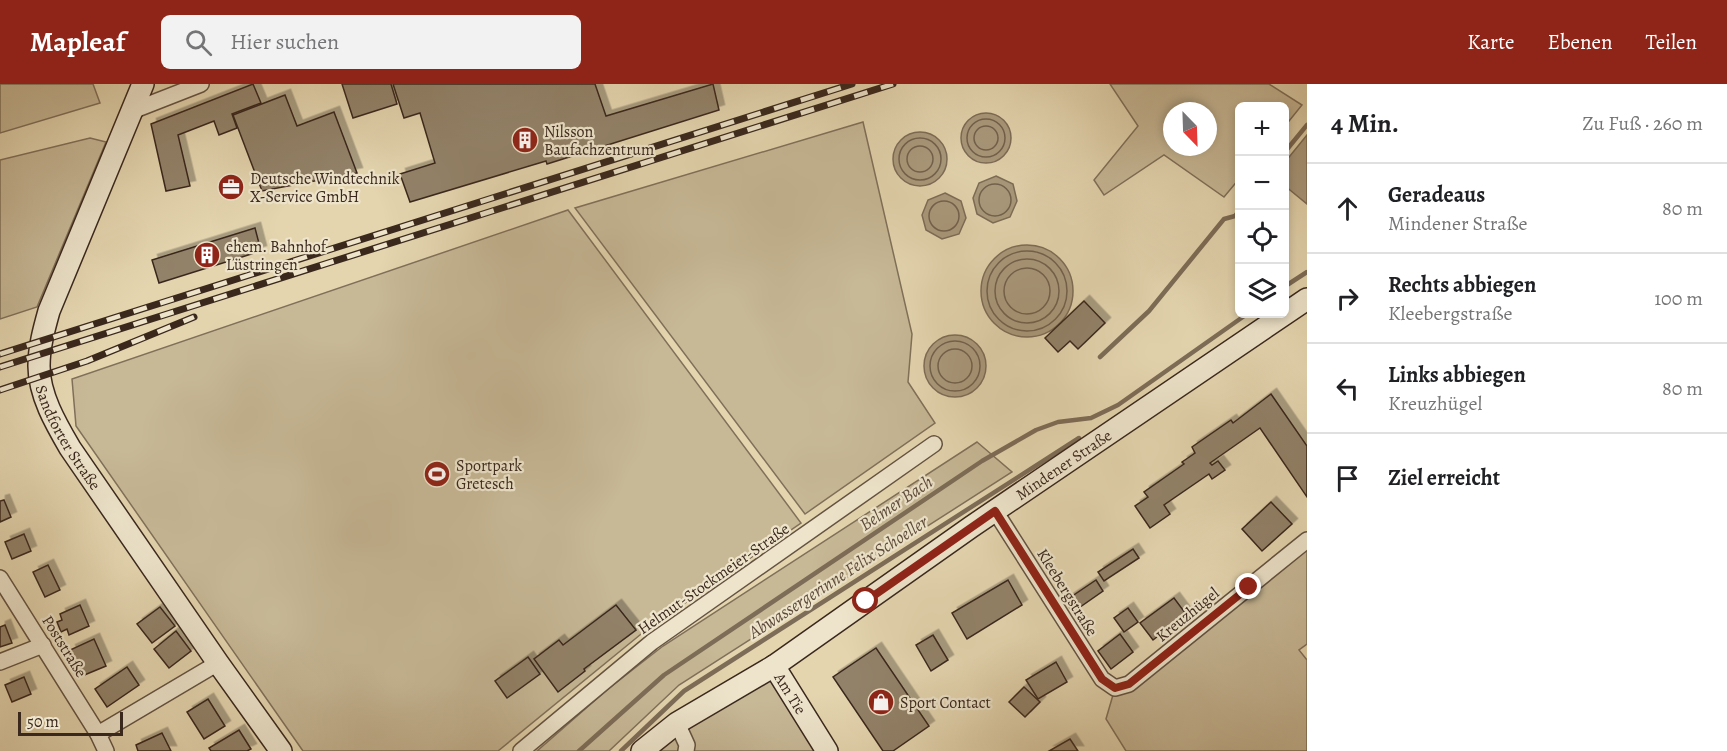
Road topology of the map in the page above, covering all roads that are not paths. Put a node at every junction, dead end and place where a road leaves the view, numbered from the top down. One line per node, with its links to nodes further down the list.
1 (142, 84): 3 (street, Sandforter Straße)
2 (201, 84): 3 (street)
3 (132, 111): 11 (street, Sandforter Straße)
4 (1307, 299): 6 (street, Mindener Straße)
5 (934, 444): 18 (street, Helmut-Stockmeier-Straße)
6 (995, 511): 12 (street, Mindener Straße); 13 (street, Kleebergstraße)
7 (1307, 540): 13 (street, Kreuzhügel)
8 (0, 578): 9 (street, Poststraße)
9 (43, 645): 10 (street); 15 (street, Poststraße)
10 (0, 662)
11 (218, 663): 15 (street); 17 (street, Sandforter Straße)
12 (774, 666): 14 (street, Mindener Straße); 21 (street, Am Tie)
13 (1115, 688)
14 (677, 723): 19 (street, Mindener Straße); 20 (street)
15 (98, 735): 16 (street, Poststraße)
16 (106, 751)
17 (281, 751)
18 (521, 751)
19 (642, 751)
20 (686, 751)
21 (827, 751)

